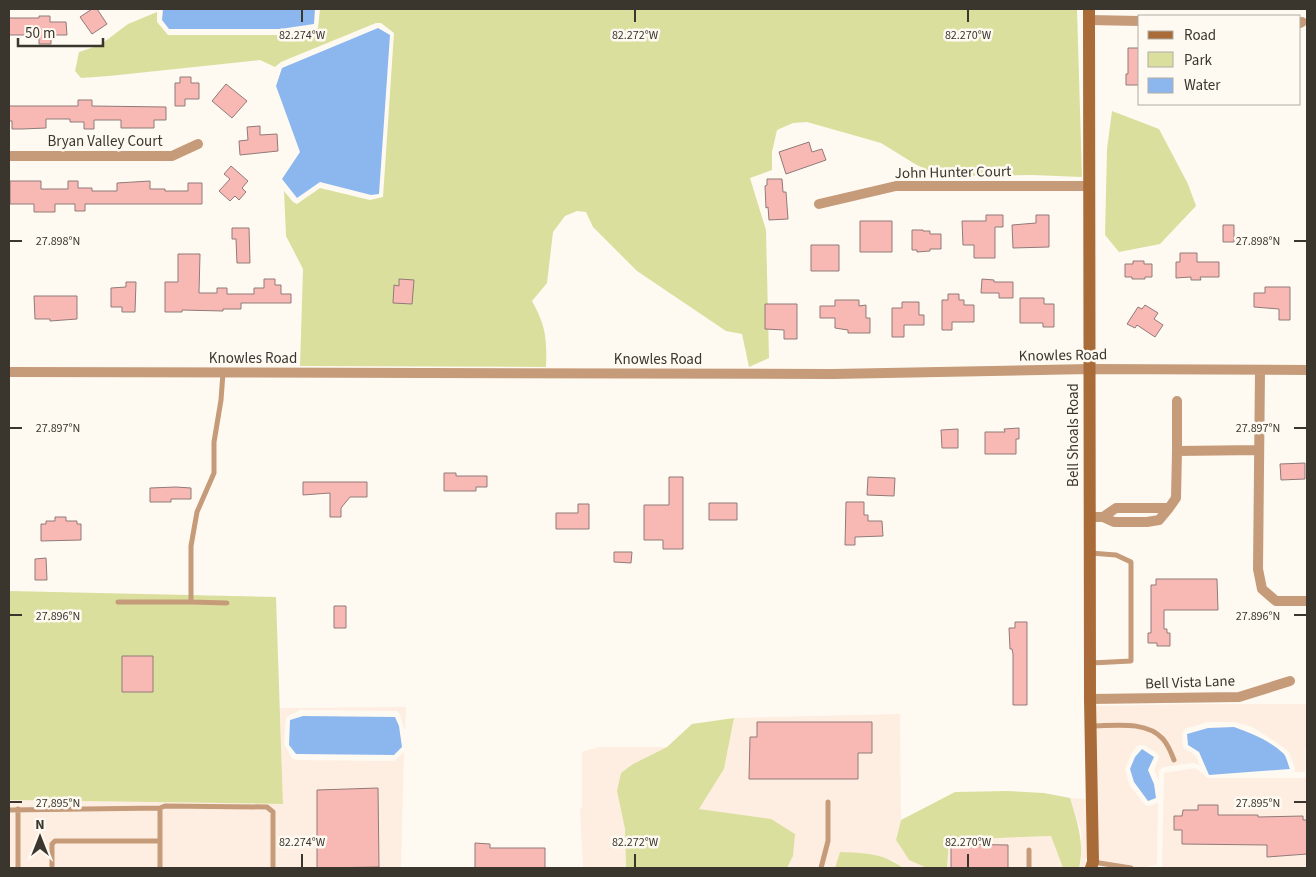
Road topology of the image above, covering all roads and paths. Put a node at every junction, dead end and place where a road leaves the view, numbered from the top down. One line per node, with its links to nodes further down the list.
1 (1089, 14): 2 (street); 5 (main road, Bell Shoals Road)
2 (1138, 21)
3 (198, 144): 4 (street, Bryan Valley Court)
4 (9, 156)
5 (1090, 186): 6 (street, John Hunter Court); 7 (main road, Bell Shoals Road)
6 (818, 204)
7 (1089, 369): 8 (street, Knowles Road); 11 (street, Knowles Road); 17 (main road, Bell Shoals Road)
8 (1260, 370): 9 (street, Knowles Road); 13 (street)
9 (1307, 370)
10 (9, 372): 11 (street, Knowles Road)
11 (222, 372): 23 (lane)
12 (1177, 401): 14 (street)
13 (1259, 450): 14 (street); 21 (street)
14 (1176, 451): 16 (street)
15 (1142, 508): 16 (street); 18 (street); 19 (street)
16 (1169, 508): 19 (street)
17 (1089, 516): 18 (street); 20 (main road, Bell Shoals Road)
18 (1103, 516): 19 (street)
19 (1142, 522)
20 (1089, 553): 25 (main road, Bell Shoals Road); 25 (lane)
21 (1307, 601)
22 (118, 602): 23 (lane)
23 (191, 602): 24 (lane)
24 (226, 603)
25 (1090, 664): 27 (main road, Bell Shoals Road)
26 (1290, 680): 27 (street, Bell Vista Lane)
27 (1090, 700): 28 (main road, Bell Shoals Road)
28 (1090, 726): 29 (lane); 36 (main road, Bell Shoals Road)
29 (1174, 760)
30 (828, 802): 41 (lane)
31 (160, 808): 33 (lane); 34 (lane); 40 (lane)
32 (10, 809): 33 (lane)
33 (18, 809): 37 (lane)
34 (160, 841): 38 (lane); 39 (lane)
35 (1029, 850): 42 (lane)
36 (1093, 866): 43 (lane)
37 (18, 868)
38 (52, 868)
39 (160, 868)
40 (273, 868)
41 (821, 868)
42 (1029, 868)
43 (1131, 868)

